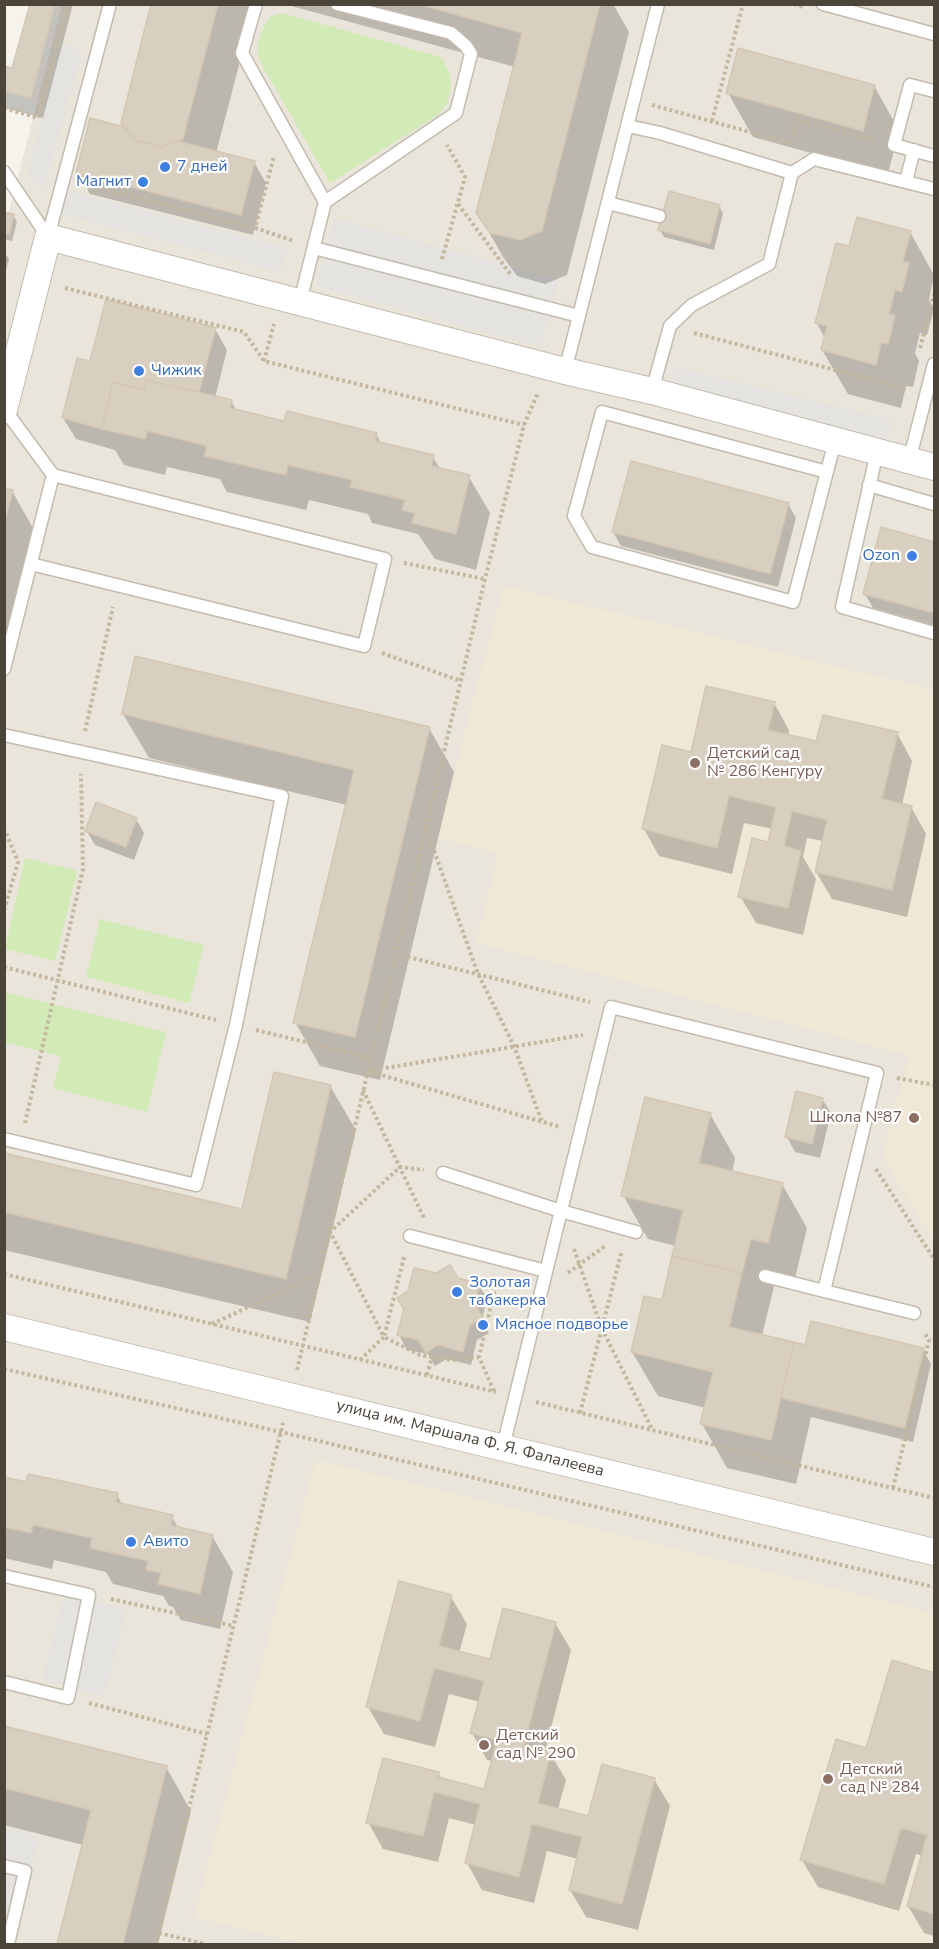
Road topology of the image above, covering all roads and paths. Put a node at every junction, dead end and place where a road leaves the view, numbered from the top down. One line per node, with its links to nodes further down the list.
1 (68, 4): 11 (path)
2 (110, 4): 21 (lane)
3 (256, 4): 13 (lane)
4 (337, 4): 15 (lane)
5 (658, 4): 10 (lane)
6 (742, 4): 12 (path)
7 (823, 4): 8 (lane)
8 (934, 34)
9 (934, 91): 16 (lane)
10 (634, 100): 12 (path); 14 (lane)
11 (4, 108)
12 (712, 121): 16 (path)
13 (282, 125): 24 (lane); 28 (path)
14 (628, 126): 19 (lane); 25 (lane)
15 (436, 127): 24 (lane); 26 (path)
16 (894, 145): 17 (lane)
17 (914, 150): 18 (lane); 22 (lane)
18 (934, 156)
19 (792, 173): 22 (lane); 37 (lane)
20 (6, 177): 29 (lane)
21 (63, 178): 28 (path); 29 (lane)
22 (906, 181): 23 (lane)
23 (934, 189)
24 (325, 202): 30 (lane)
25 (608, 202): 27 (lane); 36 (lane)
26 (458, 203): 31 (path); 35 (path)
27 (659, 216)
28 (255, 228): 30 (path)
29 (48, 237): 32 (street); 34 (street)
30 (314, 248): 31 (lane); 34 (lane)
31 (437, 279): 35 (lane)
32 (37, 281): 39 (path); 44 (street)
33 (934, 294): 38 (path)
34 (290, 300): 39 (path); 41 (street)
35 (533, 305): 36 (lane)
36 (579, 316): 41 (lane)
37 (670, 327): 42 (path); 43 (lane)
38 (918, 358)
39 (264, 361): 45 (path)
40 (934, 364): 48 (lane)
41 (565, 371): 43 (street); 45 (path)
42 (912, 379)
43 (652, 391): 46 (street)
44 (5, 410): 51 (lane)
45 (524, 425): 56 (path)
46 (835, 441): 47 (street); 50 (lane)
47 (877, 452): 48 (street); 52 (lane)
48 (909, 460): 49 (street)
49 (934, 467)
50 (827, 472): 50 (lane)
51 (53, 475): 54 (lane); 55 (lane)
52 (869, 485): 53 (lane); 58 (lane)
53 (934, 504)
54 (386, 559): 56 (path); 59 (lane)
55 (31, 564): 57 (lane); 60 (lane)
56 (486, 579): 61 (path)
57 (118, 585): 59 (lane); 63 (path)
58 (934, 633)
59 (364, 646): 61 (path)
60 (4, 669)
61 (461, 681): 65 (path)
62 (4, 735): 63 (lane)
63 (80, 752): 70 (path); 72 (lane)
64 (4, 828): 66 (path)
65 (425, 828): 67 (path); 69 (path)
66 (4, 911)
67 (396, 954): 69 (path); 75 (path)
68 (4, 967): 70 (path)
69 (478, 974): 71 (path); 74 (path)
70 (59, 980): 72 (path); 83 (path)
71 (611, 1007): 73 (lane); 77 (lane)
72 (236, 1025): 75 (path); 83 (lane)
73 (605, 1031): 74 (path); 81 (lane)
74 (514, 1046): 76 (path); 80 (path)
75 (371, 1058): 76 (path)
76 (368, 1071): 79 (path); 80 (path)
77 (877, 1073): 78 (path); 84 (lane)
78 (934, 1085)
79 (363, 1090): 85 (path); 89 (path)
80 (542, 1122): 81 (path)
81 (580, 1133): 87 (lane)
82 (4, 1139): 83 (lane)
83 (20, 1143)
84 (860, 1143): 92 (path); 99 (lane)
85 (400, 1167): 86 (path); 89 (path); 91 (path)
86 (443, 1173): 87 (lane)
87 (561, 1211): 88 (lane); 94 (path); 95 (lane)
88 (632, 1230): 94 (path); 104 (path)
89 (330, 1232): 96 (path); 105 (path)
90 (410, 1236): 91 (lane); 105 (path)
91 (436, 1243): 93 (lane)
92 (934, 1258)
93 (501, 1260): 95 (lane); 108 (path)
94 (579, 1264): 100 (path); 104 (path)
95 (546, 1271): 100 (lane)
96 (320, 1273): 102 (path); 106 (path)
97 (4, 1274): 102 (path)
98 (765, 1276): 99 (lane)
99 (824, 1291): 101 (lane)
100 (541, 1293): 114 (lane)
101 (914, 1313): 119 (path)
102 (212, 1324): 106 (path)
103 (4, 1327): 113 (street, улица им. Маршала Ф. Я. Фалалеева)
104 (602, 1329): 115 (path); 116 (path)
105 (384, 1337): 107 (path); 109 (path)
106 (303, 1346): 109 (path); 113 (path)
107 (432, 1357): 108 (path); 111 (path)
108 (479, 1357): 112 (path)
109 (360, 1360): 111 (path)
110 (4, 1369): 117 (path)
111 (427, 1375): 112 (path)
112 (494, 1391): 114 (path)
113 (290, 1396): 117 (path); 118 (street, улица им. Маршала Ф. Я. Фалалеева)
114 (515, 1397): 115 (path); 118 (lane)
115 (580, 1413): 116 (path)
116 (652, 1430): 119 (path)
117 (281, 1431): 123 (path); 125 (path)
118 (503, 1447): 121 (street, улица им. Маршала Ф. Я. Фалалеева)
119 (893, 1488): 120 (path)
120 (934, 1498)
121 (934, 1552)
122 (4, 1576): 124 (lane)
123 (934, 1587)
124 (89, 1595): 125 (path); 127 (lane)
125 (234, 1626): 128 (path)
126 (4, 1682): 127 (lane)
127 (68, 1698): 128 (path)
128 (207, 1734): 130 (path)
129 (4, 1866): 131 (lane)
130 (159, 1933): 132 (path); 133 (path)
131 (8, 1944)
132 (156, 1944)
133 (205, 1944)

